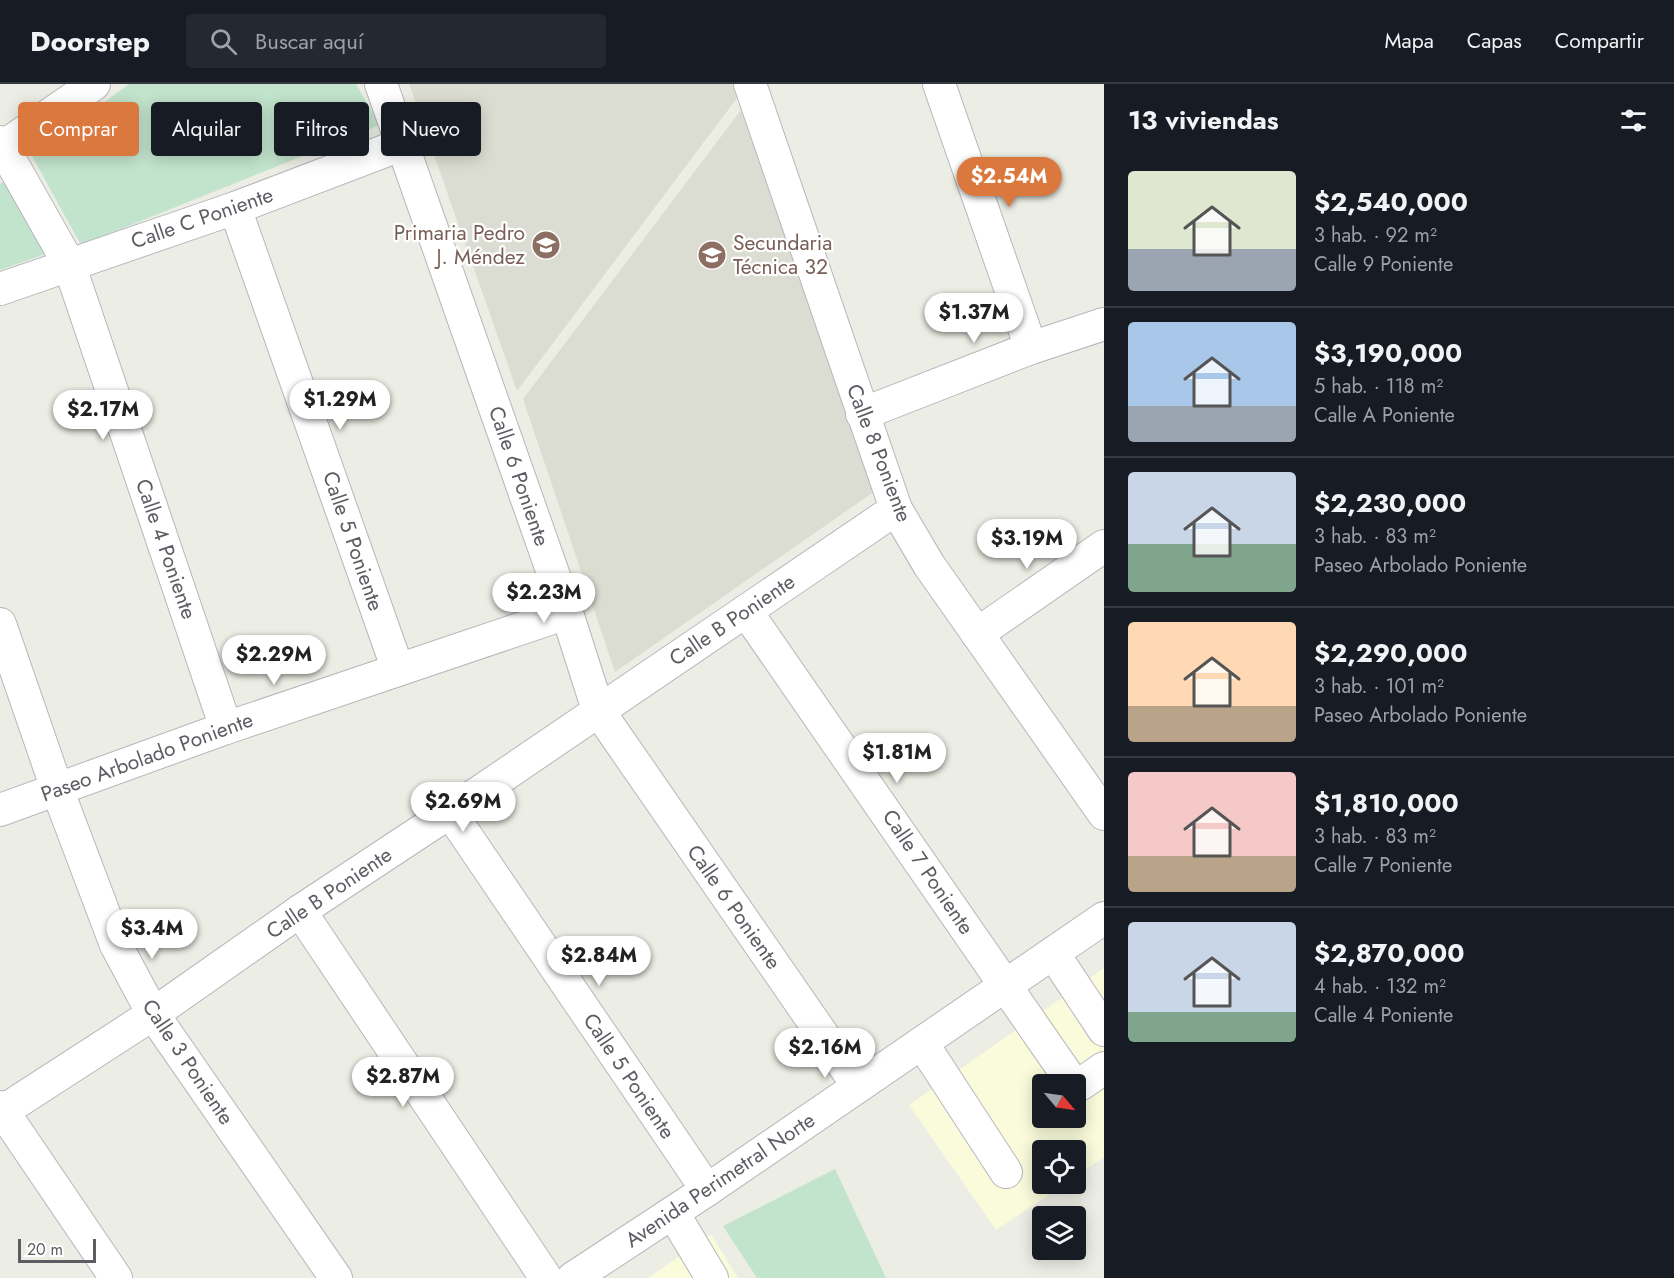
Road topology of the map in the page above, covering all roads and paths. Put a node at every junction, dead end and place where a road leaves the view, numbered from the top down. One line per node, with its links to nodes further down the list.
1 (94, 84): 6 (street)
2 (381, 84): 5 (street, Calle 6 Poniente)
3 (750, 84): 14 (street, Calle 8 Poniente)
4 (939, 84): 13 (street)
5 (388, 102)
6 (1, 146): 10 (street, Calle 4 Poniente)
7 (381, 152): 9 (street, Calle C Poniente)
8 (407, 156): 18 (street, Calle 6 Poniente)
9 (236, 208): 10 (street, Calle C Poniente); 21 (street, Calle 5 Poniente)
10 (69, 264): 11 (street, Calle C Poniente); 23 (street, Calle 4 Poniente)
11 (0, 289)
12 (1104, 324): 13 (street)
13 (1031, 348): 14 (street)
14 (862, 414): 15 (street, Calle 8 Poniente)
15 (896, 509): 17 (street, Calle B Poniente); 20 (street, Calle 8 Poniente)
16 (1104, 546): 20 (street)
17 (746, 611): 22 (street, Calle B Poniente); 31 (street, Calle 7 Poniente)
18 (567, 613): 21 (street, Paseo Arbolado Poniente); 22 (street, Calle 6 Poniente)
19 (0, 624): 24 (street, Calle 3 Poniente)
20 (977, 634): 27 (street, Calle 8 Poniente)
21 (398, 670): 23 (street, Paseo Arbolado Poniente)
22 (598, 710): 26 (street, Calle B Poniente); 36 (street, Calle 6 Poniente)
23 (226, 728): 24 (street, Paseo Arbolado Poniente)
24 (57, 789): 25 (street, Paseo Arbolado Poniente); 32 (street, Calle 3 Poniente)
25 (0, 810)
26 (450, 812): 28 (street, Calle B Poniente); 39 (street, Calle 5 Poniente)
27 (1104, 814)
28 (300, 911): 32 (street, Calle B Poniente); 43 (street)
29 (1104, 918): 30 (street, Avenida Perimetral Norte)
30 (1053, 953): 31 (street, Avenida Perimetral Norte); 33 (street)
31 (1006, 986): 34 (street, Avenida Perimetral Norte); 35 (street, Calle 7 Poniente)
32 (153, 1014): 37 (street, Calle B Poniente); 42 (street, Calle 3 Poniente)
33 (1104, 1030)
34 (922, 1043): 36 (street, Avenida Perimetral Norte); 38 (street)
35 (1104, 1068)
36 (858, 1086): 39 (street, Avenida Perimetral Norte)
37 (1, 1110): 41 (street)
38 (1006, 1172)
39 (707, 1190): 40 (street, Avenida Perimetral Norte)
40 (673, 1213): 44 (street, Avenida Perimetral Norte); 45 (street)
41 (116, 1278)
42 (336, 1278)
43 (546, 1278)
44 (573, 1278)
45 (712, 1278)

